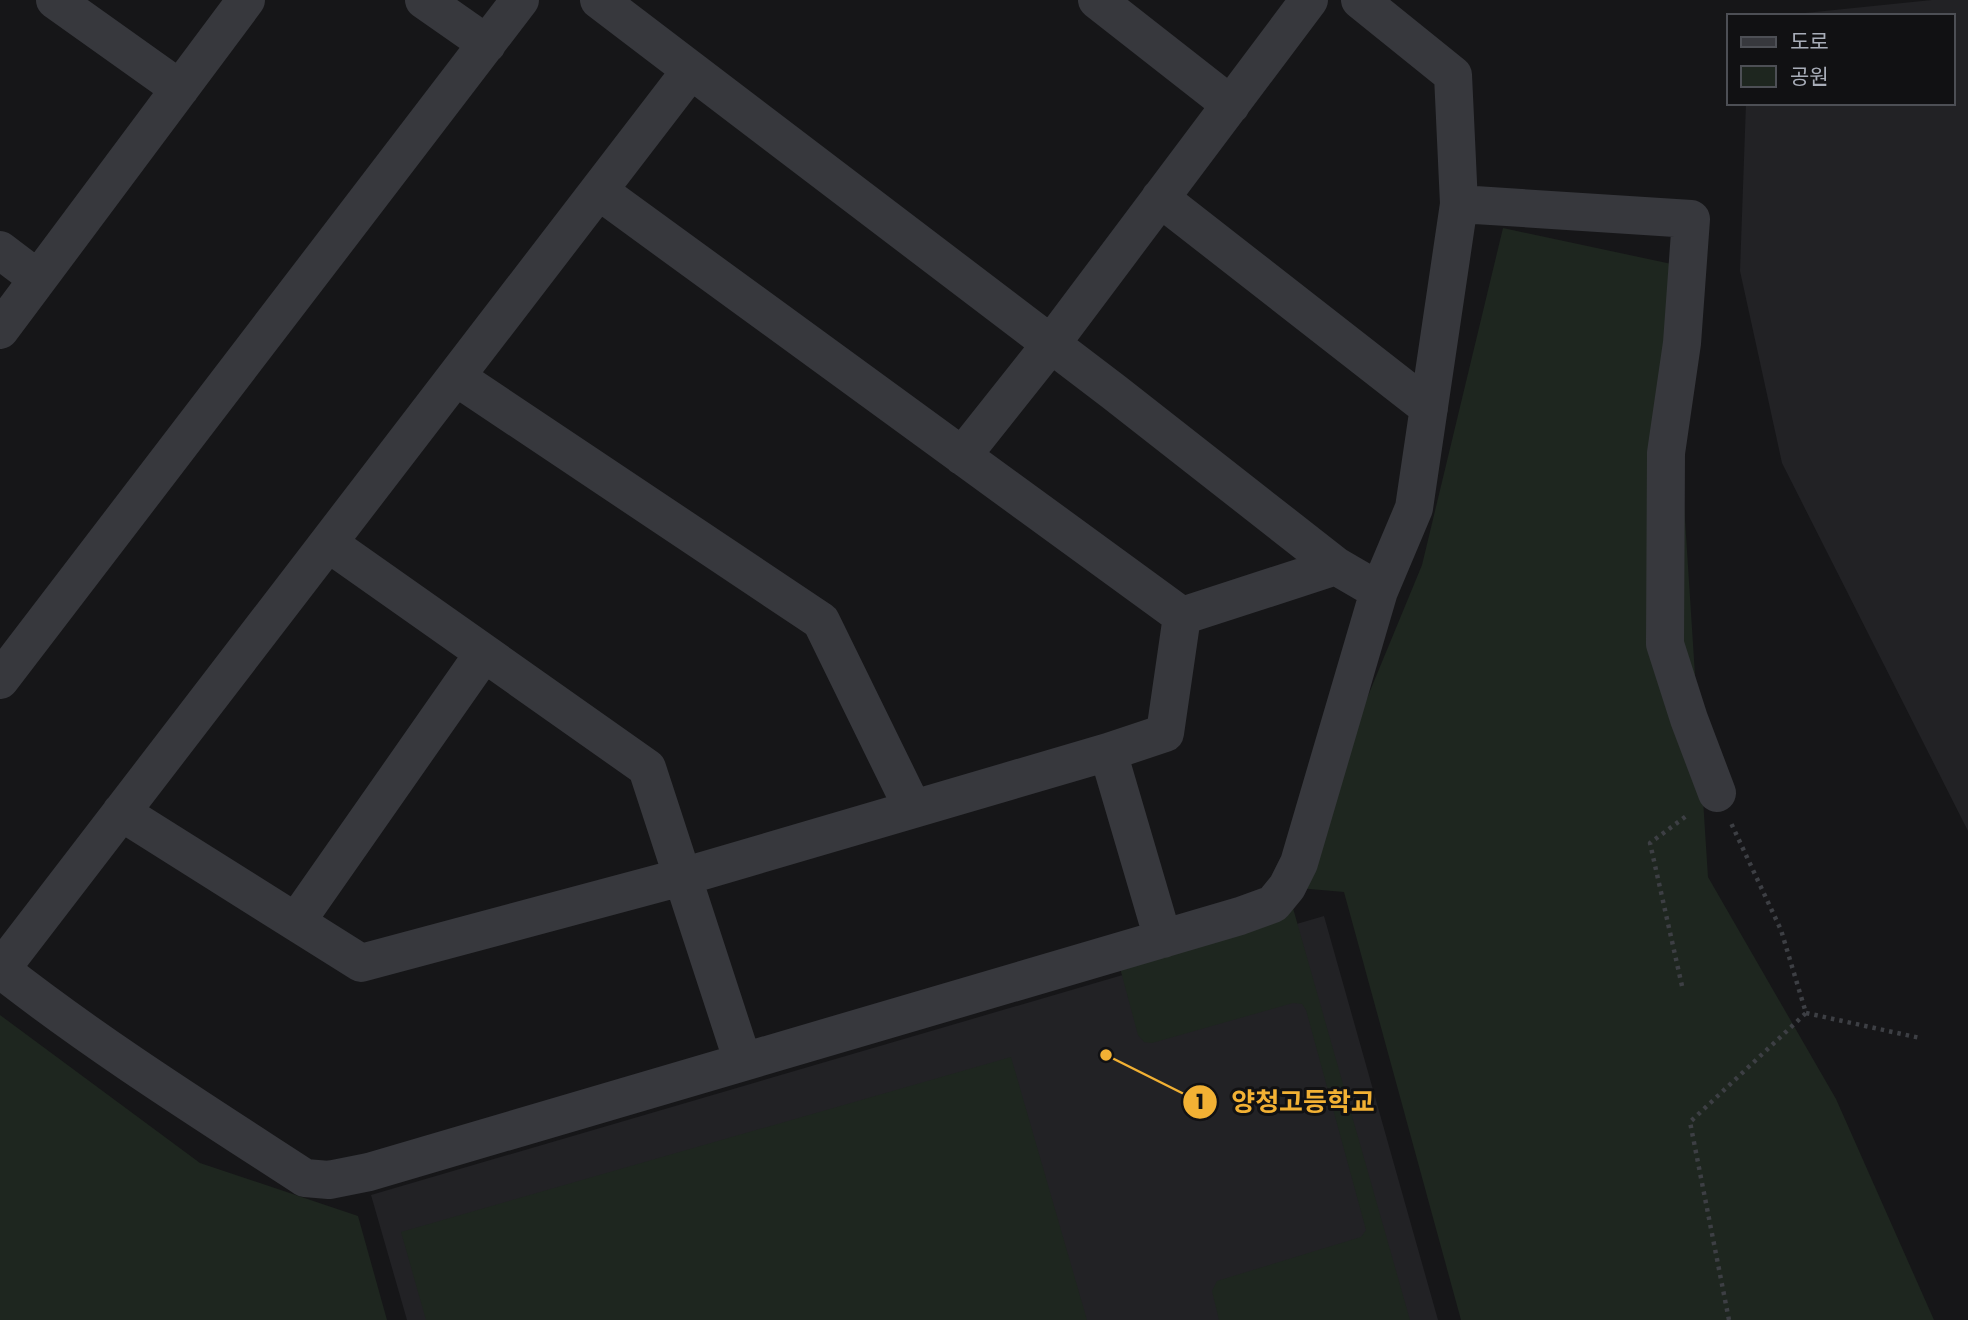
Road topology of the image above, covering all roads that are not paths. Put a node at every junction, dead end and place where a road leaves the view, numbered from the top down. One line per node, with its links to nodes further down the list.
1 (55, 0): 11 (street)
2 (246, 0): 11 (street)
3 (424, 0): 9 (street)
4 (520, 0): 9 (street)
5 (599, 0): 10 (street)
6 (1097, 0): 12 (street)
7 (1308, 0): 12 (street)
8 (1360, 0): 15 (street)
9 (486, 44): 28 (street)
10 (691, 70): 13 (street); 19 (street)
11 (180, 89): 17 (street)
12 (1231, 105): 14 (street)
13 (599, 191): 20 (street); 22 (street)
14 (1160, 198): 19 (street); 21 (street)
15 (1459, 204): 21 (street); 30 (street)
16 (0, 250): 17 (street)
17 (38, 279): 18 (street)
18 (0, 330)
19 (1052, 344): 22 (street); 24 (street)
20 (456, 377): 23 (street); 31 (street)
21 (1429, 408): 25 (street)
22 (962, 456): 26 (street)
23 (328, 543): 27 (street); 32 (street)
24 (1336, 566): 25 (street); 26 (street)
25 (1379, 591): 35 (street)
26 (1182, 616): 29 (street)
27 (484, 653): 33 (street); 34 (street)
28 (0, 680)
29 (1108, 752): 31 (street); 35 (street)
30 (1717, 793)
31 (913, 809): 33 (street)
32 (121, 812): 34 (street); 36 (street)
33 (682, 877): 34 (street); 37 (street)
34 (296, 922)
35 (1163, 939): 37 (street)
36 (0, 969): 37 (street)
37 (743, 1062)

